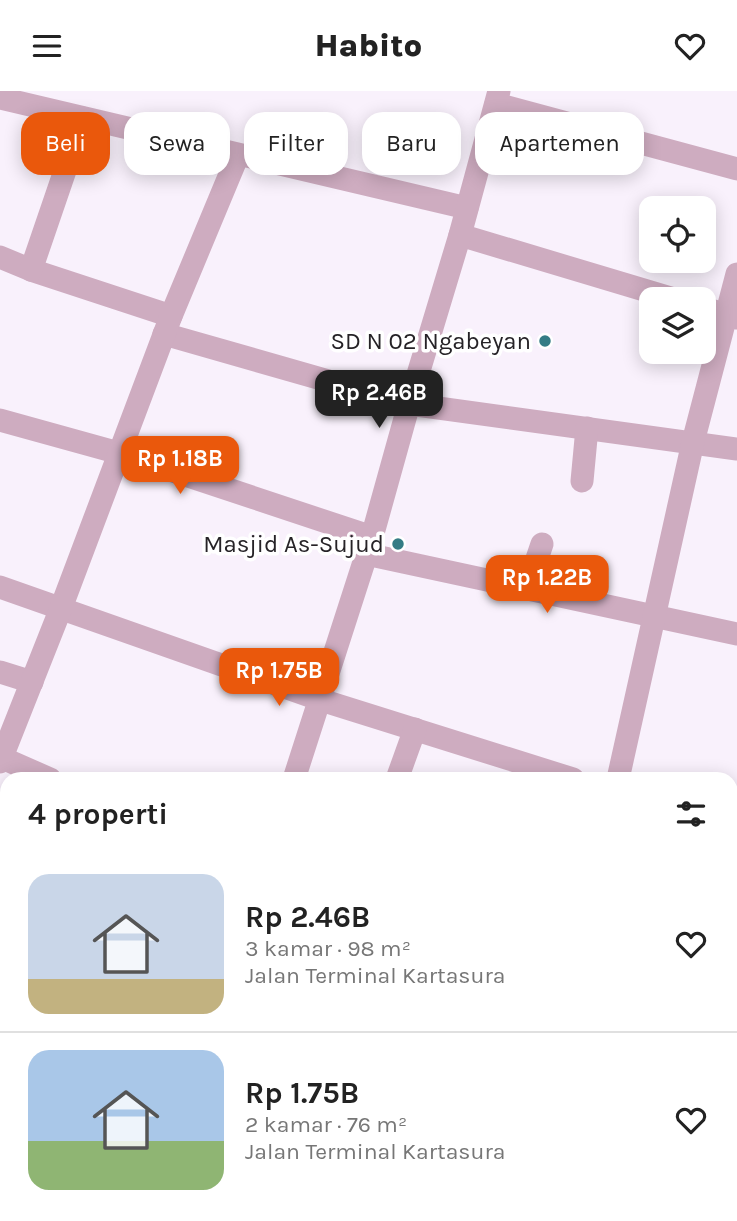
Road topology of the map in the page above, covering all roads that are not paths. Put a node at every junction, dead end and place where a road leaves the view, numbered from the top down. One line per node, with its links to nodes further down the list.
1 (497, 97): 6 (street); 8 (street)
2 (0, 98): 3 (street)
3 (58, 112)
4 (110, 124): 5 (street)
5 (238, 155): 8 (street); 15 (street)
6 (737, 169)
7 (64, 175): 11 (street)
8 (467, 208): 9 (street)
9 (460, 235): 13 (street); 16 (street)
10 (0, 257): 11 (street)
11 (31, 270): 15 (street)
12 (737, 274): 14 (street)
13 (639, 289)
14 (732, 316): 19 (street)
15 (167, 325): 16 (street); 21 (street)
16 (409, 404): 18 (street); 24 (street)
17 (0, 420): 21 (street)
18 (587, 428): 19 (street); 22 (street)
19 (693, 442): 20 (street); 28 (street)
20 (737, 449)
21 (119, 453): 24 (street); 27 (street)
22 (582, 481)
23 (542, 544): 26 (street)
24 (369, 545): 26 (street); 32 (street)
25 (0, 587): 27 (street)
26 (527, 588): 28 (street)
27 (61, 608): 31 (street); 32 (street)
28 (655, 615): 29 (street); 39 (street)
29 (737, 634)
30 (0, 672): 31 (street)
31 (32, 682): 34 (street)
32 (321, 700): 33 (street); 36 (street)
33 (415, 729): 37 (street); 38 (street)
34 (1, 759): 35 (street)
35 (33, 772)
36 (296, 772)
37 (400, 772)
38 (534, 772)
39 (620, 772)

